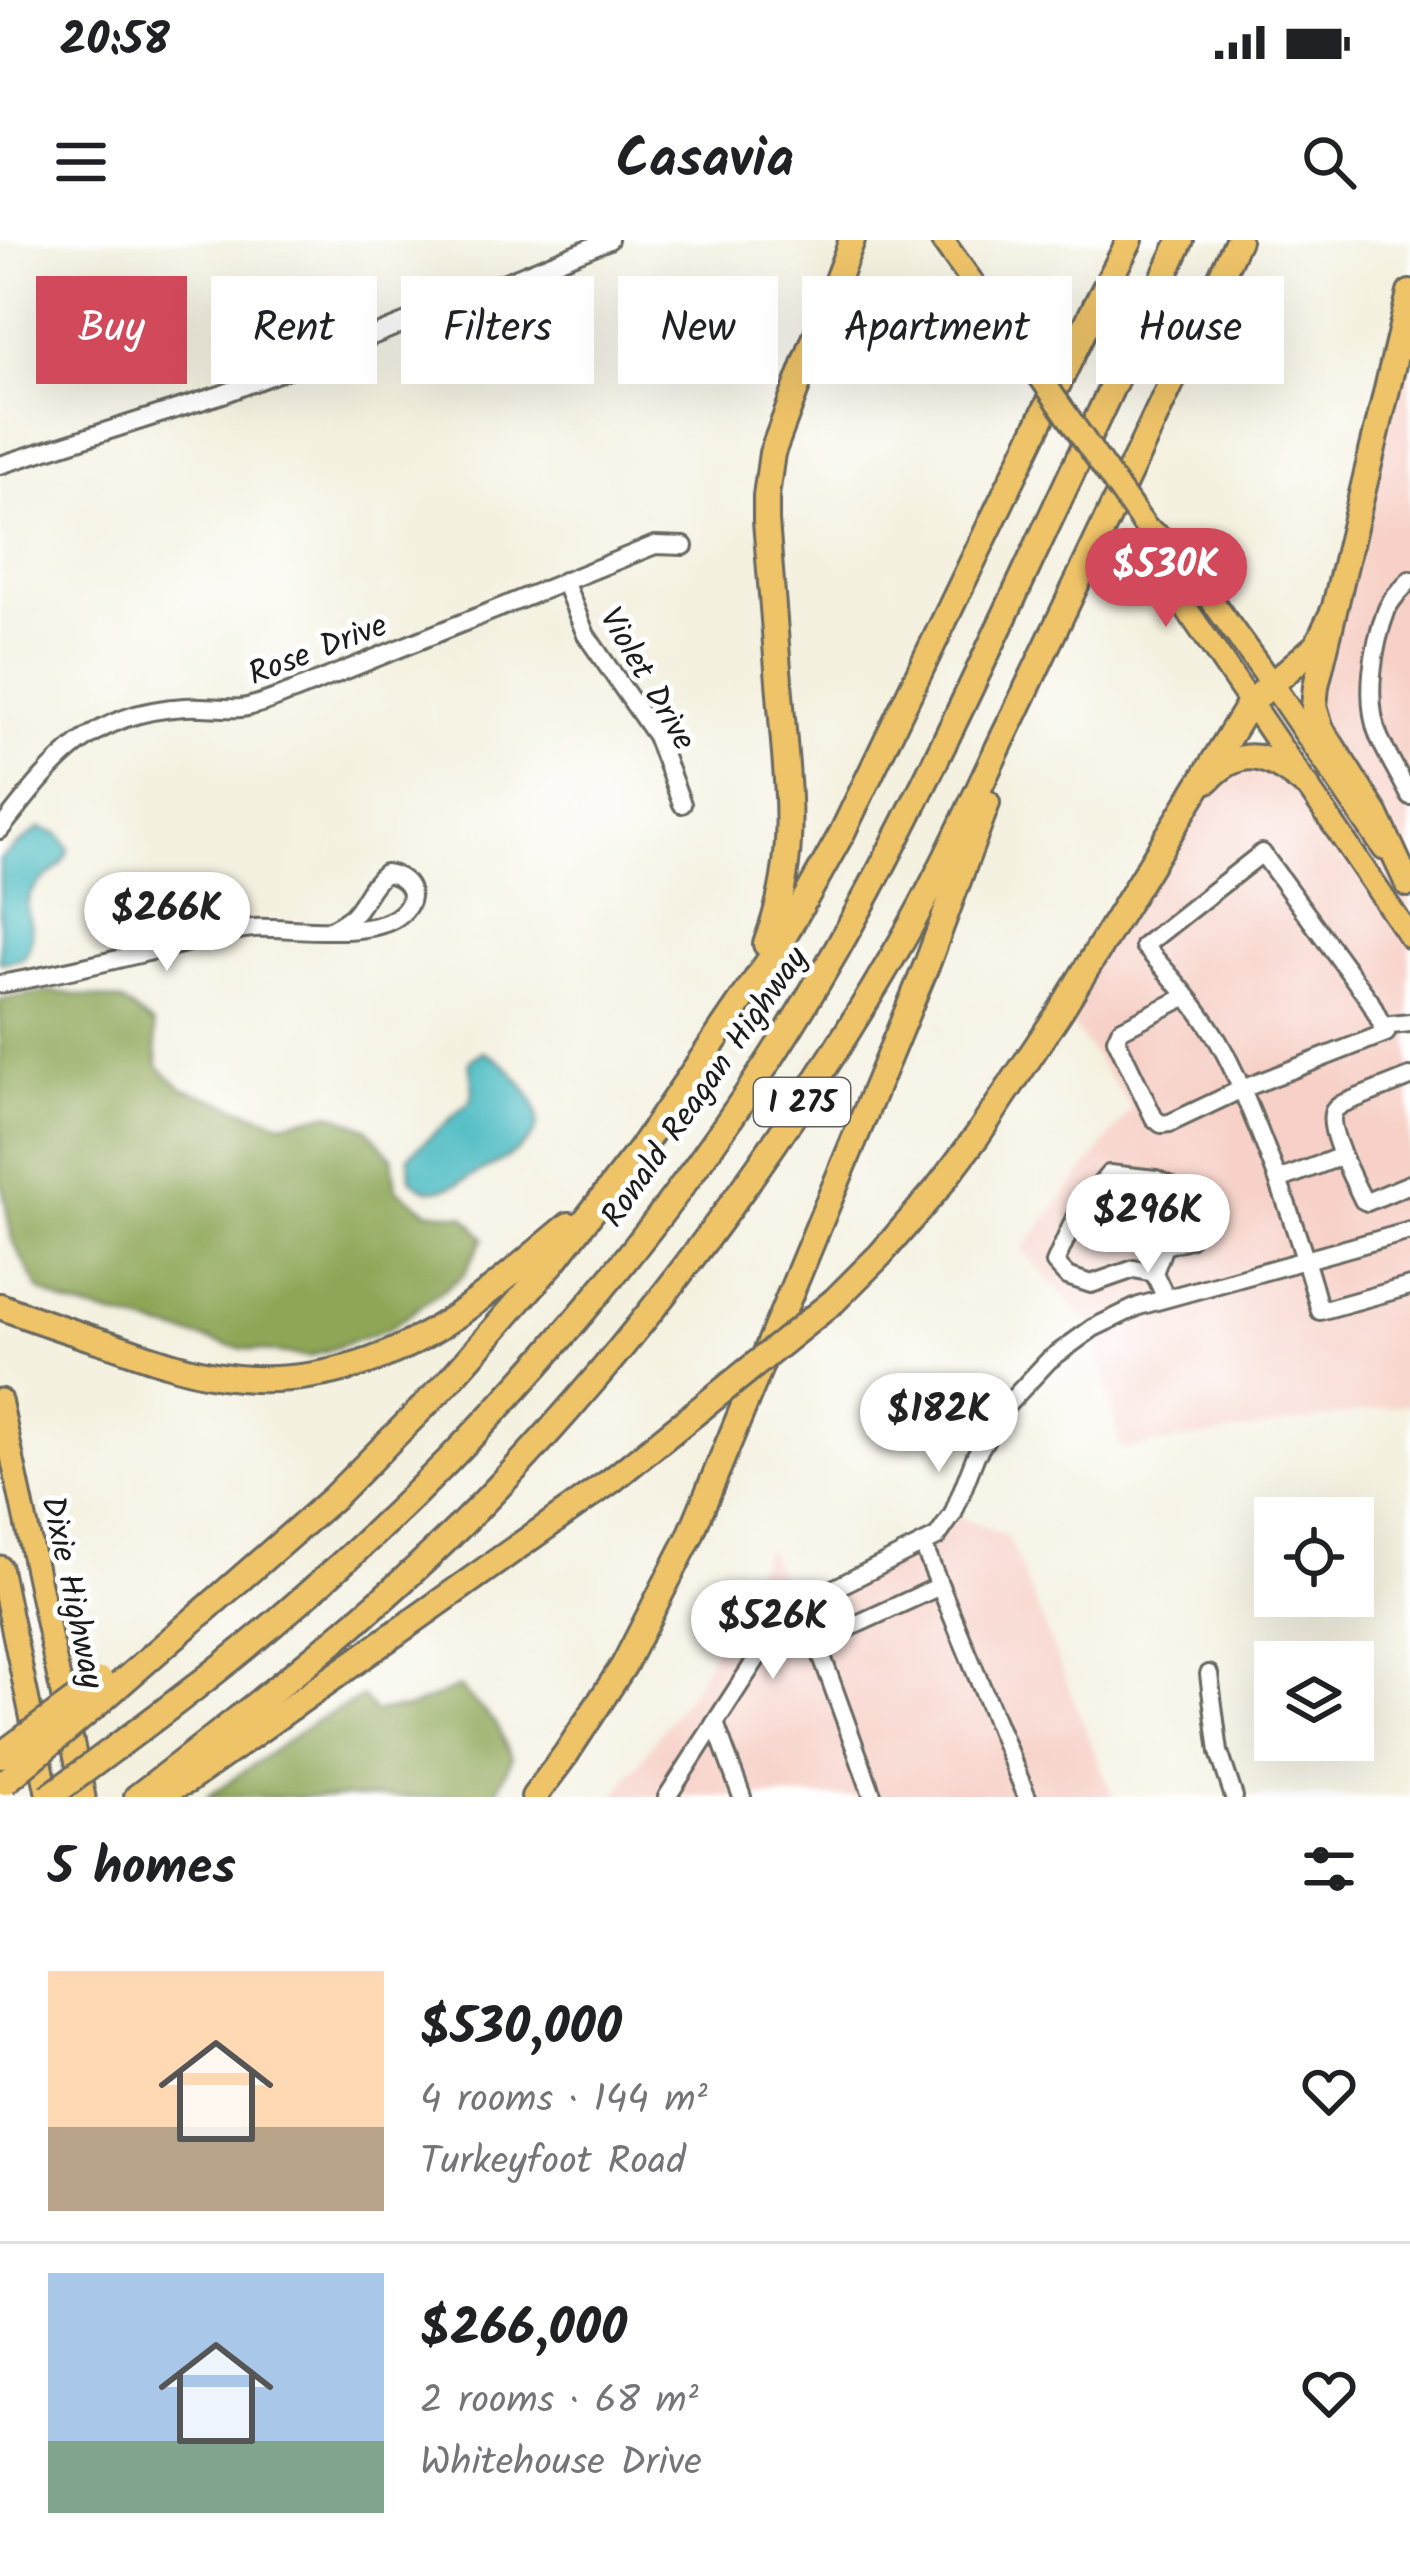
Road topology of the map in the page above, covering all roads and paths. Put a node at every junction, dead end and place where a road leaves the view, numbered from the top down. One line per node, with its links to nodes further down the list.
1 (609, 240): 8 (street)
2 (852, 240): 27 (highway)
3 (942, 240): 9 (main road, bridge)
4 (1130, 240): 27 (highway)
5 (1181, 240): 53 (highway, Ronald Reagan Highway / I 275, bridge)
6 (1238, 240): 14 (highway, I 275)
7 (1410, 293): 13 (highway)
8 (0, 465)
9 (1146, 528): 15 (main road); 16 (main road)
10 (684, 546): 12 (street, Rose Drive)
11 (1410, 580): 18 (street)
12 (564, 581): 20 (street, Violet Drive); 21 (street, Rose Drive)
13 (1334, 612): 15 (highway); 22 (highway)
14 (1040, 661): 55 (highway, I 275); 56 (highway)
15 (1272, 684): 16 (highway); 22 (main road)
16 (1249, 704): 17 (main road); 19 (highway)
17 (1307, 786): 19 (highway); 24 (main road)
18 (1410, 796)
19 (1191, 800): 55 (highway, bridge)
20 (682, 804)
21 (0, 830)
22 (1409, 886)
23 (332, 929): 23 (street); 25 (street)
24 (1410, 937)
25 (0, 984)
26 (1187, 995): 29 (street); 31 (street); 31 (street)
27 (744, 1001): 35 (highway)
28 (1410, 1023): 29 (street)
29 (1382, 1026): 31 (street)
30 (1410, 1077): 32 (street)
31 (1242, 1088): 33 (street)
32 (1342, 1156): 33 (street); 34 (street)
33 (1279, 1180): 37 (street)
34 (1410, 1184)
35 (604, 1196): 41 (highway); 49 (highway)
36 (1410, 1231): 37 (street)
37 (1306, 1259): 39 (street); 40 (street)
38 (1154, 1273): 38 (street); 40 (street)
39 (1410, 1286)
40 (1166, 1298): 43 (street)
41 (0, 1306)
42 (0, 1400): 54 (main road, Dixie Highway)
43 (923, 1545): 45 (street); 46 (street)
44 (0, 1567): 53 (main road, Dixie Highway)
45 (940, 1586): 47 (street); 60 (street)
46 (803, 1604): 47 (street); 50 (street)
47 (818, 1646): 59 (street)
48 (1209, 1673): 61 (street)
49 (102, 1690): 51 (highway, bridge); 52 (highway, bridge)
50 (715, 1724): 57 (street); 58 (street)
51 (0, 1755)
52 (3, 1784)
53 (49, 1797)
54 (84, 1797)
55 (141, 1797)
56 (534, 1797)
57 (667, 1797)
58 (742, 1797)
59 (873, 1797)
60 (1027, 1797)
61 (1234, 1797)

